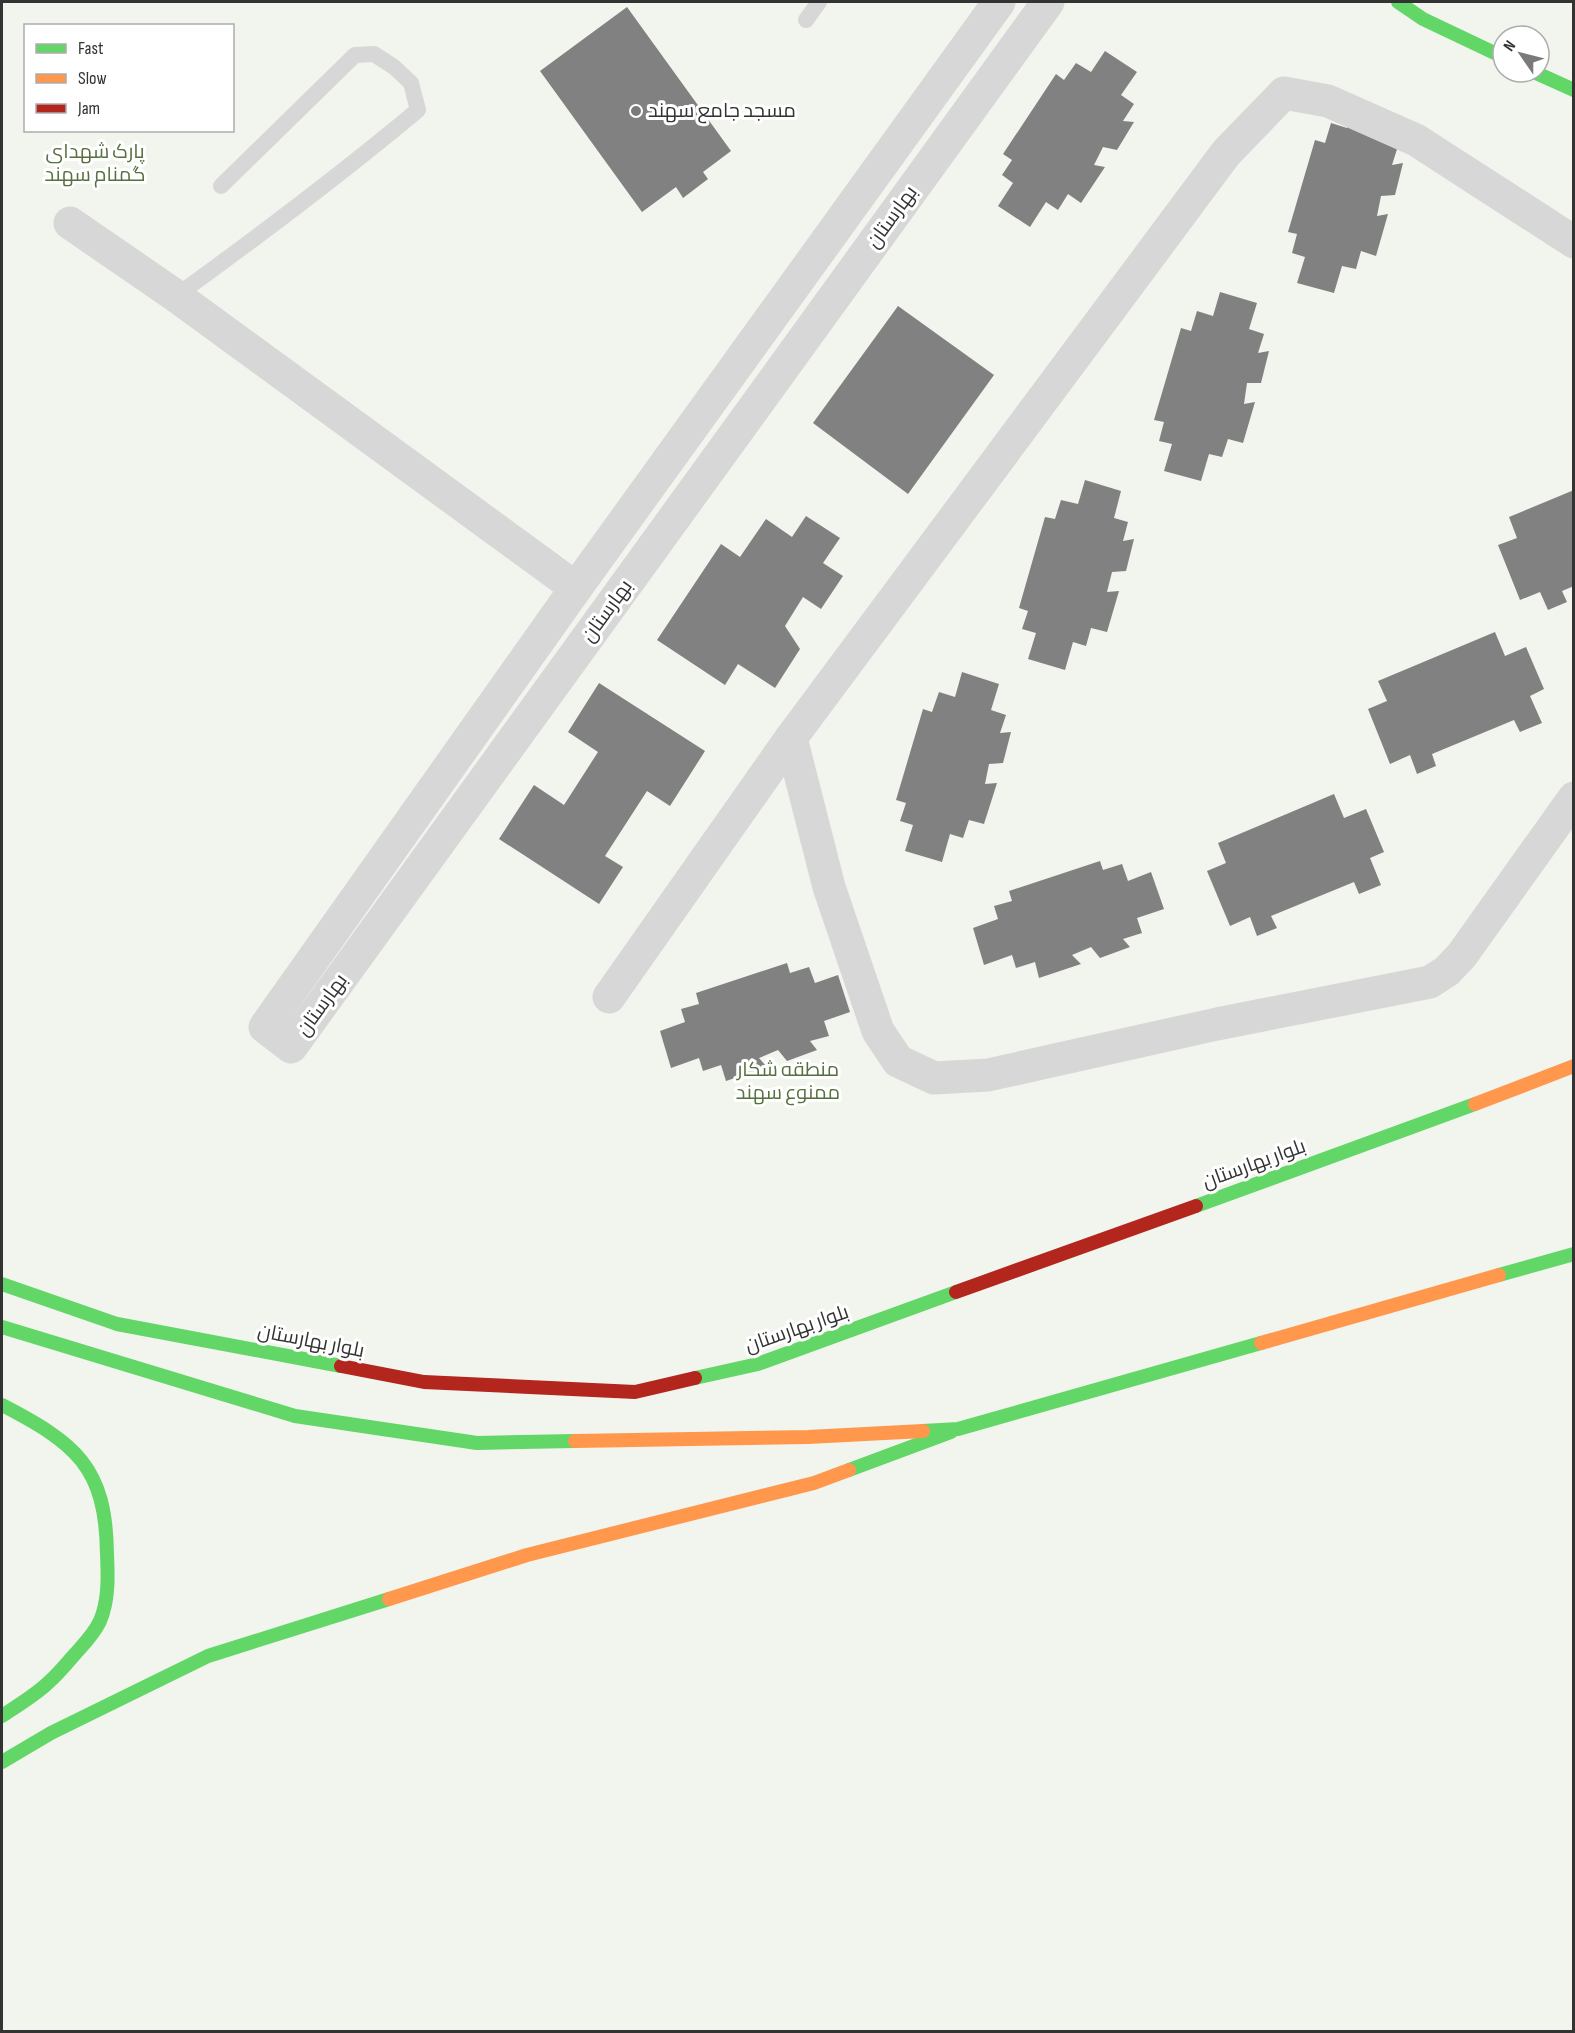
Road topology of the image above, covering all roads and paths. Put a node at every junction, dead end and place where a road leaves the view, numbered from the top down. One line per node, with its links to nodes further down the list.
1 (819, 2): 5 (lane)
2 (999, 2): 15 (street, بهارستان)
3 (1048, 2): 15 (street, بهارستان)
4 (1398, 2): 6 (main road)
5 (806, 20)
6 (1491, 51)
7 (1551, 80): 8 (main road)
8 (1557, 83): 9 (main road); 10 (main road)
9 (1574, 86)
10 (1574, 90)
11 (221, 186): 14 (lane)
12 (70, 223): 14 (street)
13 (1573, 242): 16 (street)
14 (176, 296): 15 (street)
15 (576, 588)
16 (790, 738): 17 (street); 18 (street)
17 (1574, 798)
18 (609, 997)
19 (1574, 1066): 21 (main road, بلوار بهارستان)
20 (1574, 1254): 24 (main road)
21 (2, 1284)
22 (2, 1327): 24 (main road)
23 (2, 1405): 25 (main road)
24 (958, 1429): 26 (main road)
25 (2, 1716)
26 (2, 1762)

